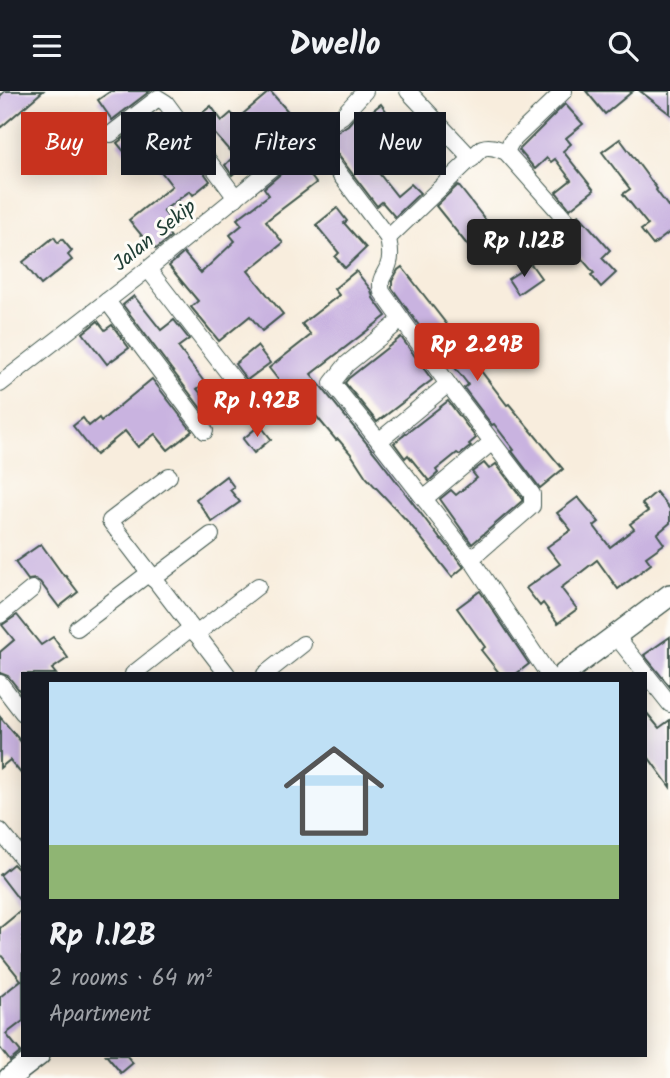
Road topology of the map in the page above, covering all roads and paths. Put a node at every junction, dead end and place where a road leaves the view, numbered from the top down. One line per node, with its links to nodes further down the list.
1 (365, 91): 4 (street, Jalan Sekip)
2 (408, 91): 7 (street)
3 (564, 91): 6 (street)
4 (340, 117)
5 (111, 134): 10 (street)
6 (506, 152): 7 (street); 11 (street)
7 (471, 159): 12 (street)
8 (340, 174): 12 (street)
9 (264, 175): 10 (street, Jalan Sekip)
10 (236, 198): 13 (street, Jalan Sekip)
11 (569, 223)
12 (388, 238): 15 (street)
13 (148, 269): 14 (street, Jalan Sekip); 18 (street)
14 (107, 301): 16 (street, Jalan Sekip); 19 (street)
15 (401, 320): 17 (street); 20 (street)
16 (0, 384)
17 (448, 384): 20 (street); 21 (street)
18 (250, 401)
19 (205, 431)
20 (379, 441): 23 (street)
21 (492, 442): 23 (street); 25 (street)
22 (169, 476): 26 (street)
23 (425, 498): 25 (street)
24 (211, 535): 26 (street)
25 (471, 559): 38 (street)
26 (151, 576): 31 (street); 32 (street)
27 (258, 586): 32 (street)
28 (32, 589): 30 (street)
29 (670, 595): 33 (main road)
30 (0, 615)
31 (78, 628)
32 (194, 631): 35 (street); 36 (street)
33 (615, 636): 39 (main road); 40 (street)
34 (303, 644): 37 (street)
35 (136, 672)
36 (225, 672)
37 (268, 672)
38 (547, 672)
39 (567, 672)
40 (644, 672)
41 (647, 676): 43 (street)
42 (0, 683): 44 (street)
43 (670, 704)
44 (21, 710)
45 (0, 831): 46 (street)
46 (21, 857)
47 (36, 1057): 48 (main road)
48 (9, 1078)

